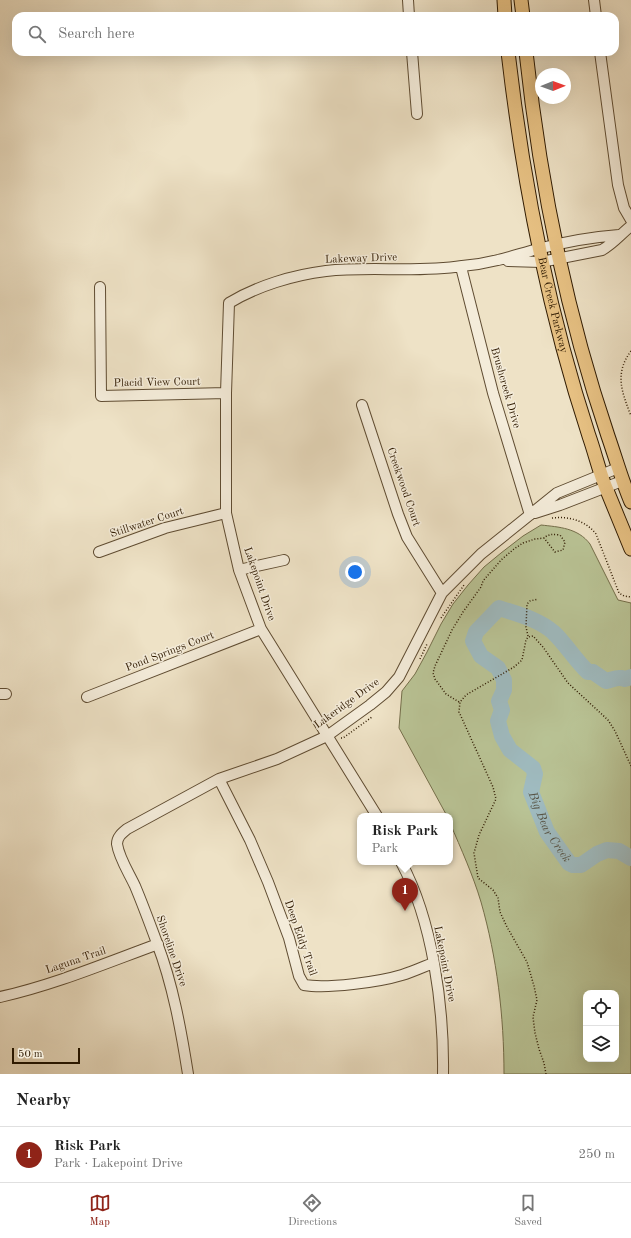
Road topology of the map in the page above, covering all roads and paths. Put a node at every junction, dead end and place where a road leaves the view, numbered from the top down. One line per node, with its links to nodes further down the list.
1 (408, 0): 5 (street)
2 (504, 0): 6 (main road)
3 (521, 0): 7 (main road)
4 (594, 0): 8 (street)
5 (409, 12)
6 (505, 12)
7 (522, 12)
8 (596, 12)
9 (412, 56): 13 (street)
10 (509, 56): 18 (main road, Bear Creek Parkway)
11 (526, 56): 17 (main road, Bear Creek Parkway)
12 (601, 56): 14 (street)
13 (417, 114)
14 (631, 220)
15 (631, 226): 16 (street, Lakeway Drive)
16 (619, 235): 17 (street, Lakeway Drive); 20 (street, Lakeway Drive)
17 (556, 245): 18 (street, Lakeway Drive); 20 (main road, Bear Creek Parkway)
18 (539, 248): 19 (street, Lakeway Drive); 21 (main road, Bear Creek Parkway)
19 (498, 260): 21 (street, Lakeway Drive); 22 (street, Lakeway Drive)
20 (558, 260): 21 (street, Lakeway Drive); 29 (main road, Bear Creek Parkway)
21 (542, 262): 30 (main road, Bear Creek Parkway)
22 (461, 267): 24 (street, Lakeway Drive); 35 (street, Brushcreek Drive)
23 (100, 287): 26 (street, Placid View Court)
24 (229, 303): 26 (street, Lakepoint Drive)
25 (631, 351): 28 (path)
26 (226, 393): 34 (street, Lakepoint Drive)
27 (362, 405): 43 (street, Creekwood Court)
28 (631, 416)
29 (618, 468): 30 (street, Lakeridge Drive); 31 (main road, Bear Creek Parkway)
30 (601, 475): 32 (main road, Bear Creek Parkway); 35 (street, Lakeridge Drive)
31 (622, 481): 32 (street, Lakeridge Drive); 33 (main road, Bear Creek Parkway)
32 (606, 488): 35 (street, Lakeridge Drive); 38 (main road, Bear Creek Parkway)
33 (631, 502)
34 (226, 514): 39 (street, Stillwater Court); 41 (street, Lakepoint Drive)
35 (530, 515): 43 (street, Lakeridge Drive)
36 (548, 519): 44 (path)
37 (544, 538): 37 (path); 52 (path)
38 (631, 549)
39 (99, 552)
40 (284, 560): 41 (street)
41 (239, 570): 47 (street, Lakepoint Drive)
42 (466, 583): 46 (path)
43 (442, 593): 54 (street, Lakeridge Drive)
44 (631, 597)
45 (538, 599): 48 (path)
46 (438, 623)
47 (261, 629): 51 (street, Pond Springs Court); 54 (street, Lakepoint Drive)
48 (528, 637): 52 (path); 56 (path)
49 (428, 643): 50 (path)
50 (418, 663)
51 (87, 697)
52 (460, 702): 66 (path)
53 (376, 713): 55 (path)
54 (327, 736): 57 (street, Lakeridge Drive); 58 (street, Lakepoint Drive)
55 (340, 738)
56 (631, 766)
57 (219, 779): 59 (street, Lakeridge Drive); 62 (street, Deep Eddy Trail)
58 (375, 813)
59 (117, 839): 61 (street, Shoreline Drive)
60 (403, 865): 62 (street, Lakepoint Drive)
61 (158, 944): 63 (street, Laguna Trail); 64 (street, Shoreline Drive)
62 (433, 963): 65 (street, Lakepoint Drive)
63 (0, 997)
64 (188, 1074)
65 (443, 1074)
66 (546, 1074)

